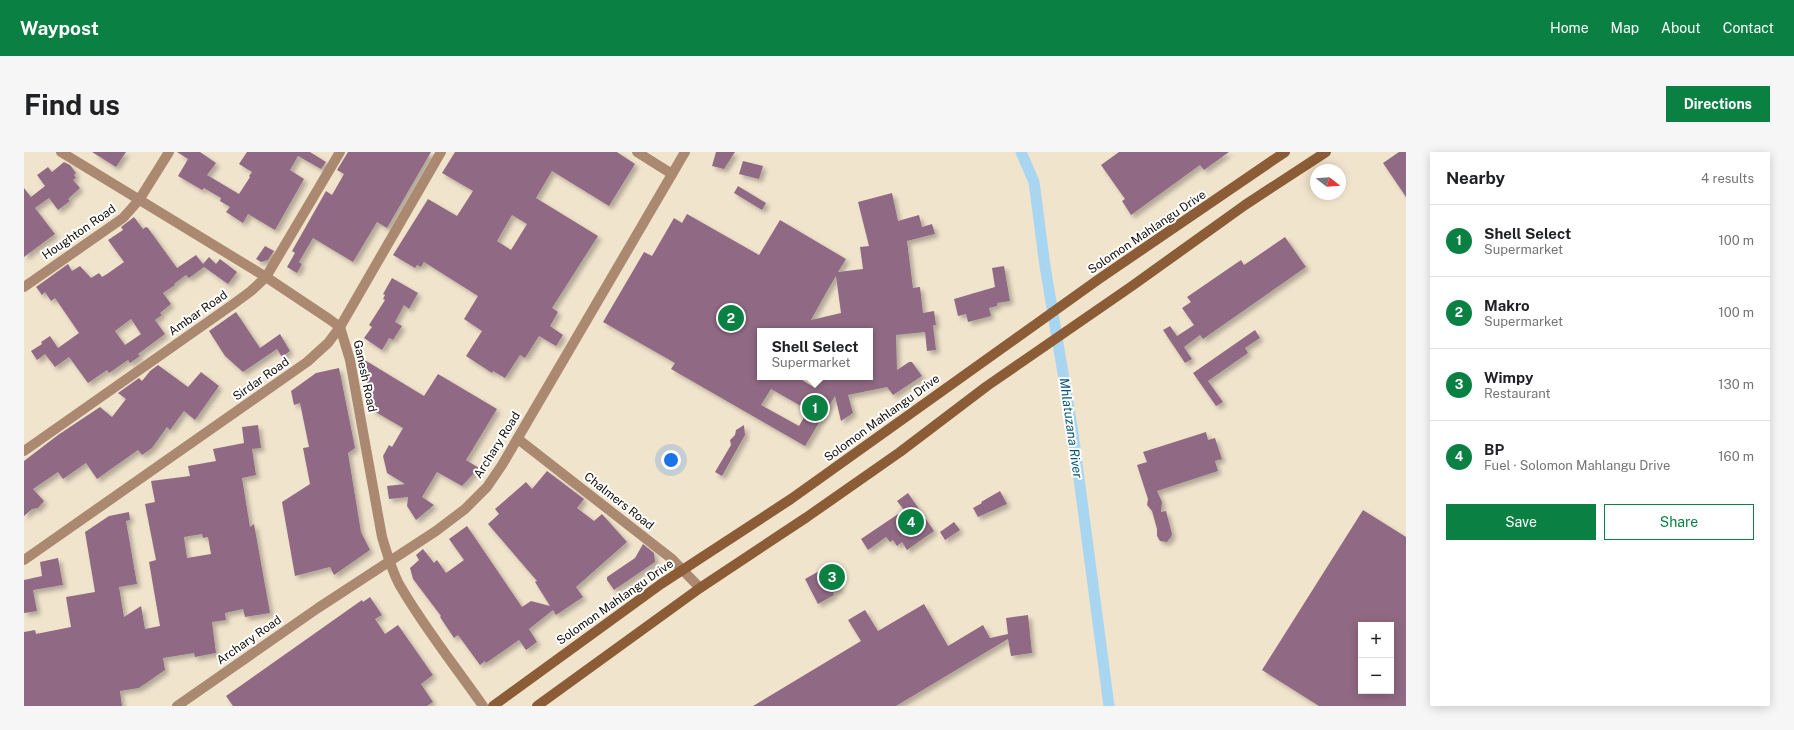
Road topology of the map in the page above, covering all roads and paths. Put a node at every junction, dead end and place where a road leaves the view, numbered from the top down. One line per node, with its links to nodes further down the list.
1 (170, 152): 10 (street, Houghton Road)
2 (340, 152): 11 (street, Ambar Road)
3 (441, 152): 13 (street, Sirdar Road)
4 (637, 152): 9 (street)
5 (685, 152): 9 (street, Archary Road)
6 (1285, 152): 18 (main road, Solomon Mahlangu Drive)
7 (1326, 152): 19 (main road)
8 (66, 153): 10 (street, Ganesh Road)
9 (672, 174): 14 (street, Archary Road)
10 (139, 200): 11 (street, Ganesh Road); 12 (street, Houghton Road)
11 (266, 277): 13 (street, Ganesh Road); 15 (street, Ambar Road)
12 (24, 287)
13 (340, 327): 16 (street, Sirdar Road); 17 (street, Ganesh Road)
14 (518, 439): 17 (street, Archary Road); 18 (street, Chalmers Road)
15 (24, 451)
16 (24, 560)
17 (389, 560): 20 (street, Archary Road); 21 (street, Ganesh Road)
18 (684, 569): 19 (street, Chalmers Road); 22 (main road, Solomon Mahlangu Drive)
19 (700, 588): 23 (main road)
20 (177, 706)
21 (483, 706)
22 (493, 706)
23 (536, 706)

